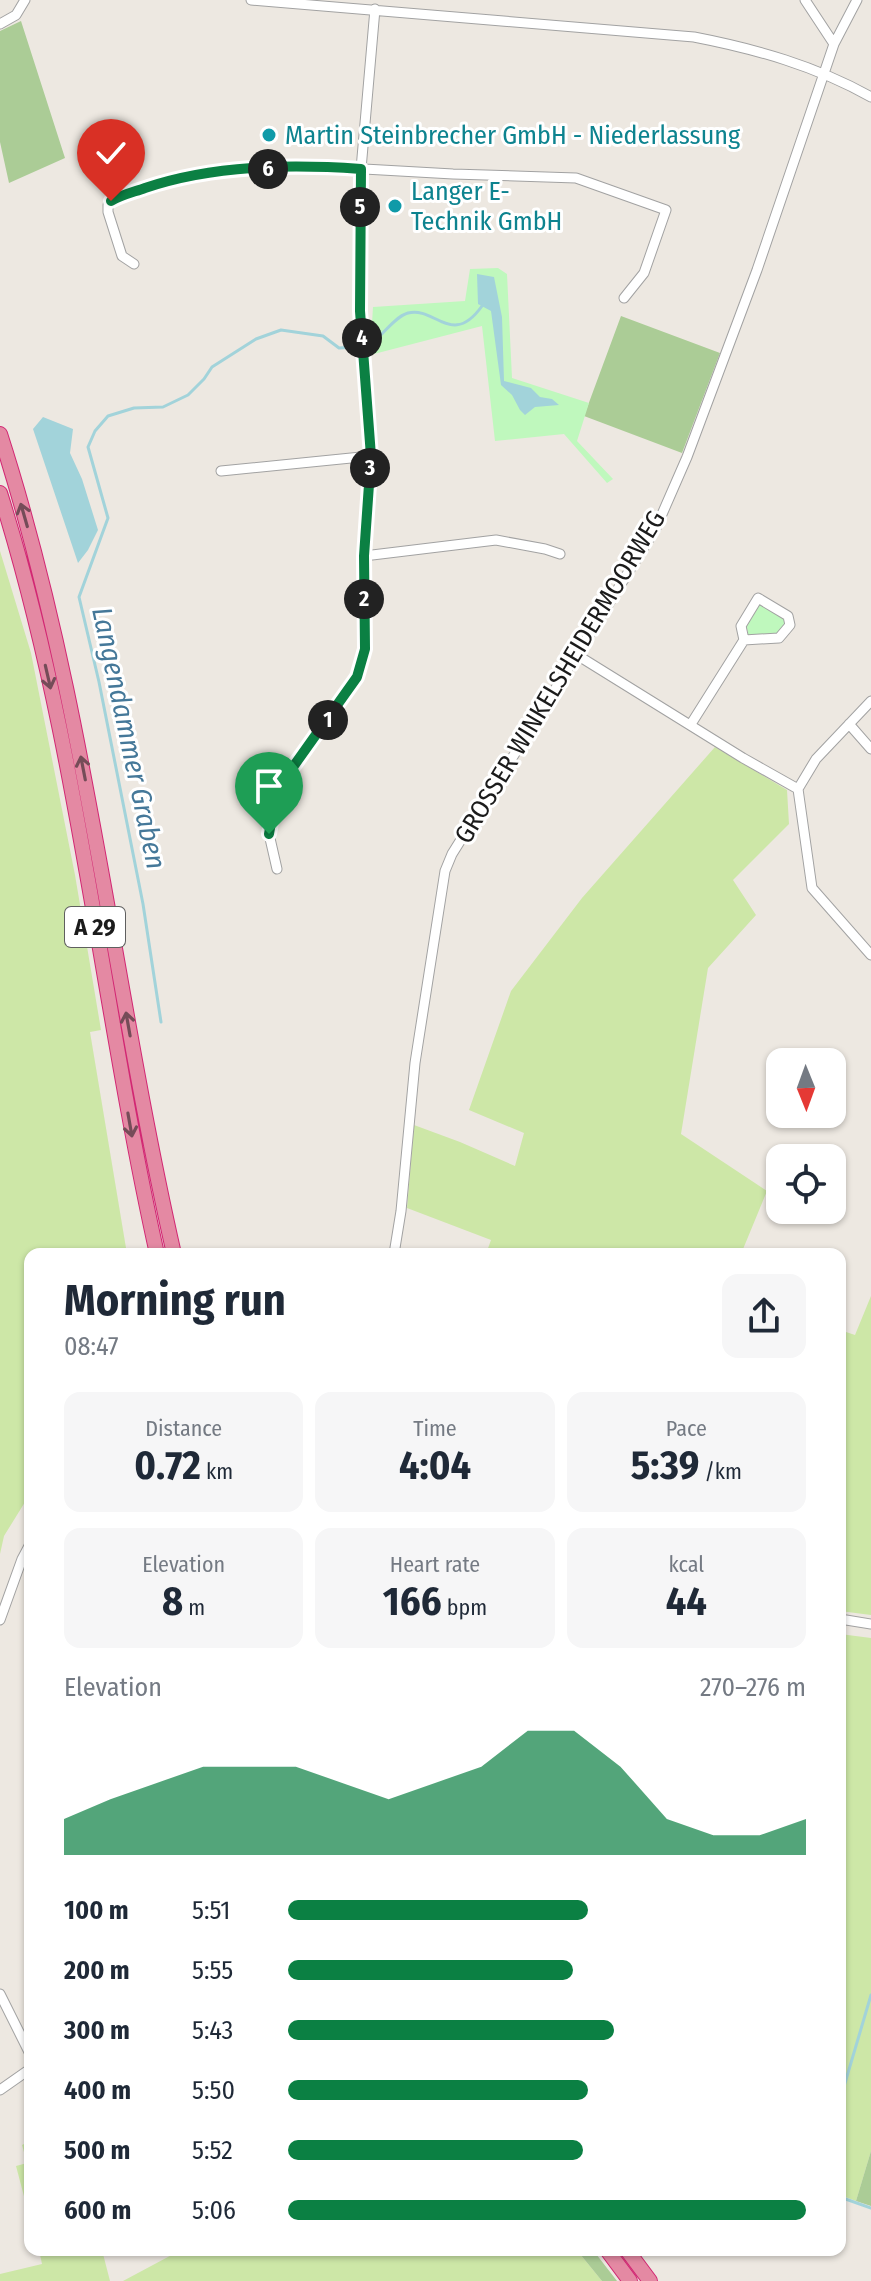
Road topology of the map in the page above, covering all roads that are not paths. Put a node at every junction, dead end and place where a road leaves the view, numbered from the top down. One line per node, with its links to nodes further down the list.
1 (25, 0): 6 (street)
2 (251, 0): 5 (street)
3 (805, 0): 7 (street)
4 (857, 0): 7 (street, GROSSER WINKELSHEIDERMOORWEG)
5 (375, 9): 8 (street); 10 (street)
6 (0, 24)
7 (834, 44): 8 (street, GROSSER WINKELSHEIDERMOORWEG)
8 (824, 75): 9 (street); 20 (street, GROSSER WINKELSHEIDERMOORWEG)
9 (871, 97)
10 (361, 169): 11 (street); 12 (street); 14 (street)
11 (134, 264)
12 (624, 298)
13 (0, 434): 29 (highway, A 29, one-way to 13)
14 (371, 456): 15 (street); 18 (street)
15 (221, 471)
16 (0, 493): 28 (highway, A 29, one-way to 28)
17 (560, 554): 18 (street)
18 (364, 556): 26 (street)
19 (744, 640): 19 (street); 22 (street)
20 (577, 655): 22 (street); 30 (street, GROSSER WINKELSHEIDERMOORWEG)
21 (871, 701): 23 (street)
22 (691, 724): 25 (street)
23 (849, 724): 24 (street); 25 (street)
24 (871, 749)
25 (798, 789): 27 (street)
26 (277, 869)
27 (871, 955)
28 (156, 1248)
29 (173, 1248)
30 (395, 1248)
31 (24, 1555): 32 (street)
32 (0, 1620)
33 (846, 1620): 34 (street)
34 (871, 1624)
35 (0, 1994): 36 (street)
36 (24, 2042)
37 (24, 2073): 38 (street)
38 (0, 2090)
39 (611, 2256): 41 (highway)
40 (631, 2256): 42 (highway)
41 (630, 2281)
42 (650, 2281)

